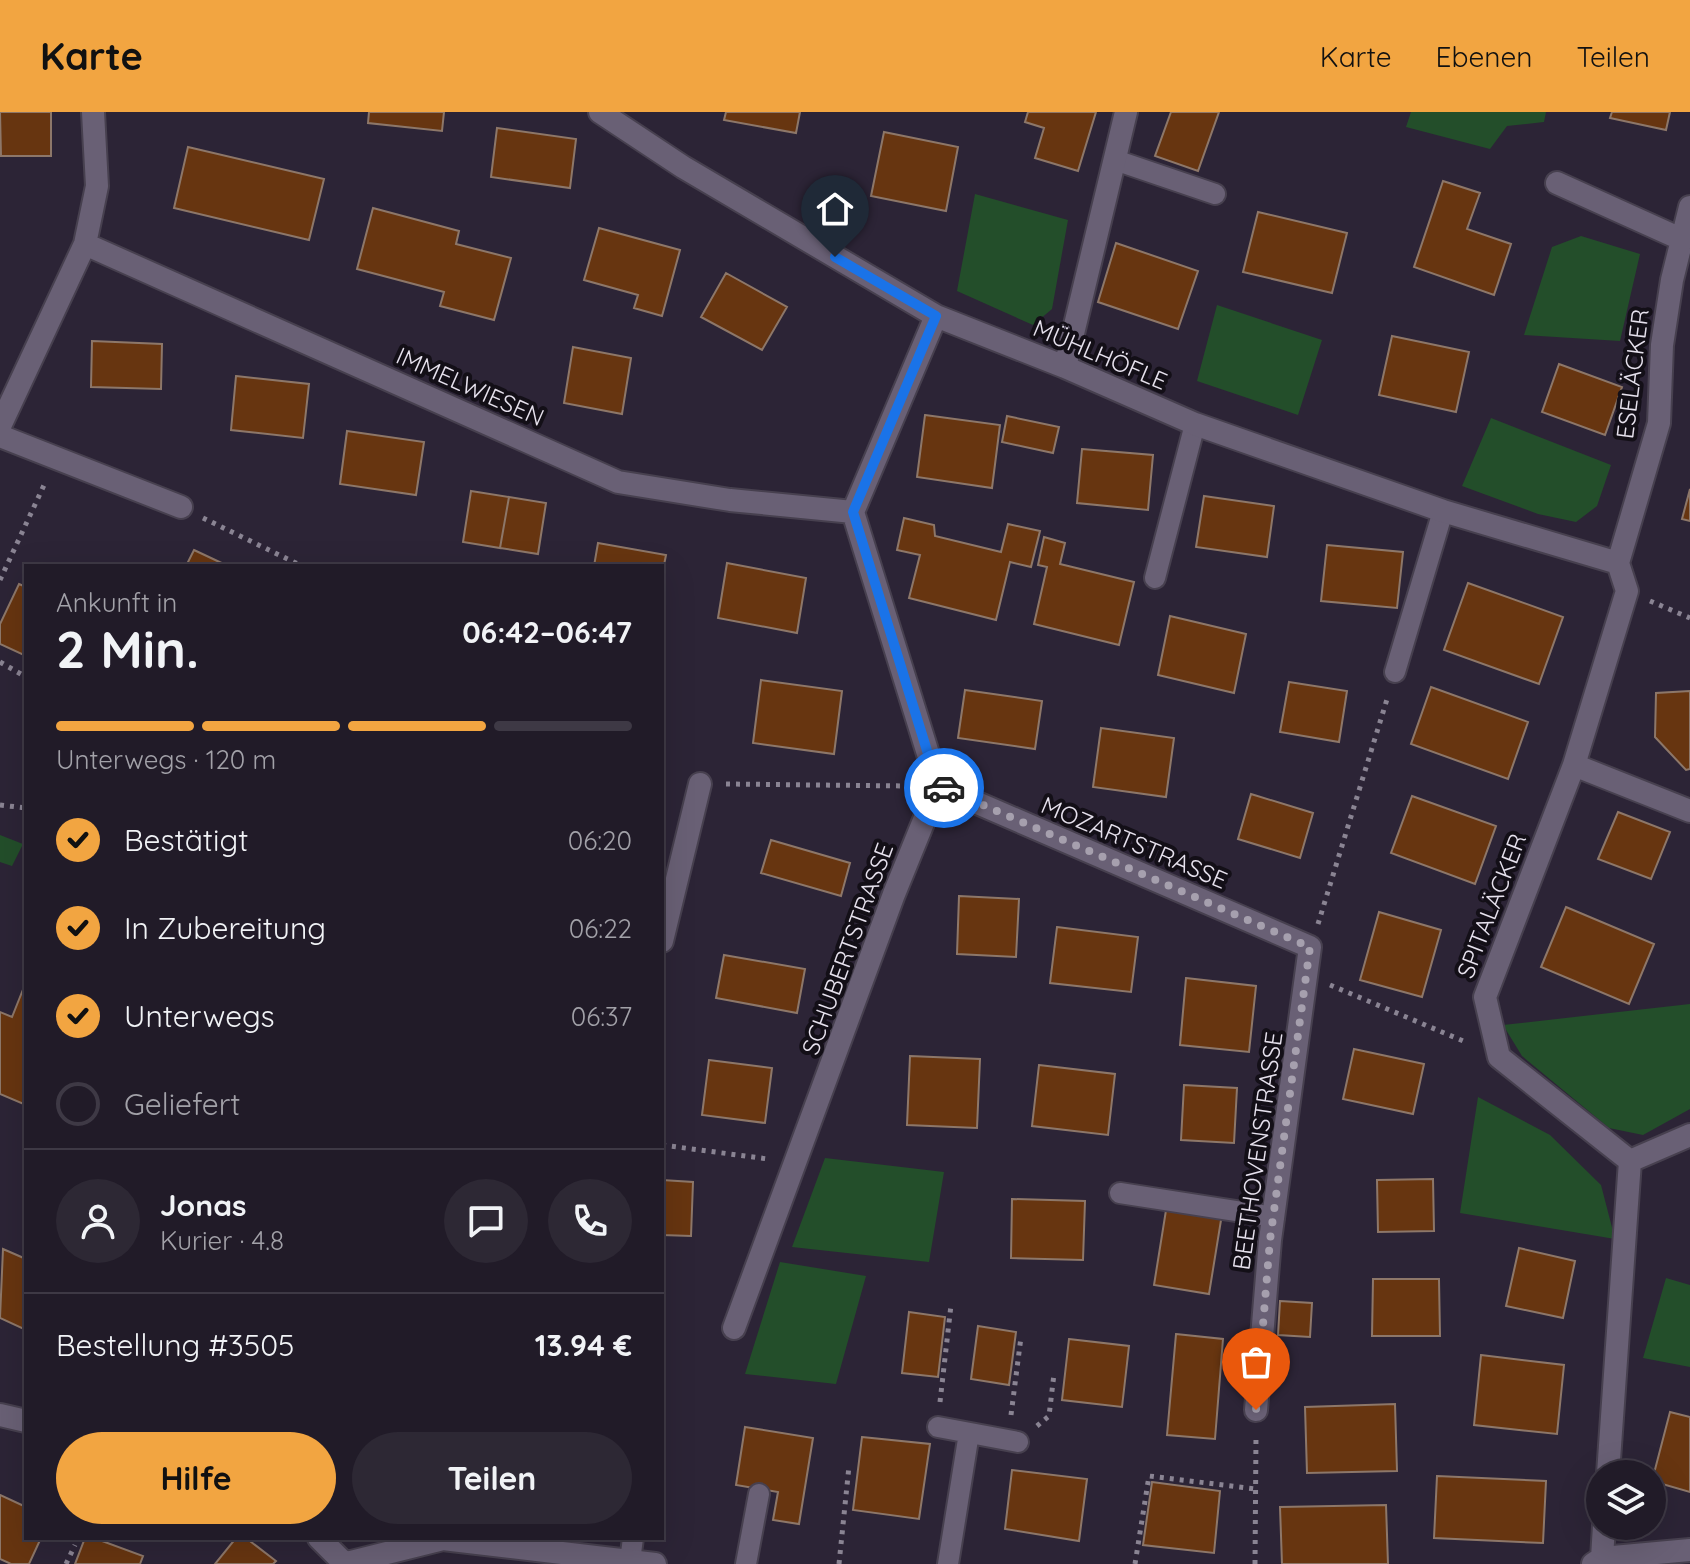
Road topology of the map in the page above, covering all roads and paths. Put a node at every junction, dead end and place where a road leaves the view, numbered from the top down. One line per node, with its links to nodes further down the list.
1 (93, 112): 9 (street)
2 (600, 112): 11 (street, MÜHLHÖFLE)
3 (1126, 112): 4 (street)
4 (1115, 160): 6 (lane); 12 (street)
5 (1557, 183): 8 (street)
6 (1215, 194)
7 (1690, 207): 8 (street, ESELÄCKER)
8 (1683, 240): 10 (street, ESELÄCKER)
9 (85, 244): 14 (street); 19 (street, IMMELWIESEN)
10 (1681, 283): 20 (street, ESELÄCKER)
11 (936, 316): 12 (street, MÜHLHÖFLE); 19 (street)
12 (1065, 367): 13 (street, MÜHLHÖFLE)
13 (1195, 424): 18 (street, MÜHLHÖFLE); 22 (lane)
14 (0, 426)
15 (0, 436): 16 (street)
16 (55, 460): 17 (street); 23 (path)
17 (181, 507): 21 (path)
18 (1443, 511): 20 (street, MÜHLHÖFLE); 27 (lane)
19 (853, 512): 31 (street)
20 (1618, 563): 24 (street)
21 (298, 564)
22 (1155, 578)
23 (0, 580)
24 (1627, 591): 25 (path); 29 (street, SPITALÄCKER)
25 (1690, 618)
26 (0, 662): 28 (path)
27 (1395, 672): 36 (path)
28 (24, 676)
29 (1574, 765): 34 (street); 38 (street, SPITALÄCKER)
30 (700, 784): 31 (path); 35 (street)
31 (938, 786): 36 (street, MOZARTSTRASSE); 42 (street, SCHUBERTSTRASSE)
32 (0, 805): 33 (path)
33 (24, 808)
34 (1690, 811)
35 (664, 933)
36 (1310, 947): 37 (street, BEETHOVENSTRASSE)
37 (1307, 975): 38 (path); 44 (street, BEETHOVENSTRASSE)
38 (1499, 1057): 41 (street)
39 (1690, 1135): 41 (street)
40 (664, 1145): 42 (path)
41 (1630, 1161): 55 (street)
42 (797, 1163): 46 (street, SCHUBERTSTRASSE)
43 (1120, 1193): 44 (lane)
44 (1274, 1217): 49 (street, BEETHOVENSTRASSE)
45 (951, 1305): 52 (path)
46 (734, 1328)
47 (1021, 1337): 54 (path)
48 (1054, 1374): 54 (path)
49 (1256, 1410): 57 (path)
50 (0, 1415): 51 (street)
51 (24, 1421)
52 (938, 1427): 53 (lane)
53 (969, 1433): 54 (lane); 73 (lane)
54 (1013, 1441)
55 (1609, 1460)
56 (849, 1466): 72 (path)
57 (1256, 1489): 74 (path); 75 (path)
58 (759, 1494): 71 (lane)
59 (321, 1540): 68 (street)
60 (435, 1540): 68 (street)
61 (459, 1540): 66 (street)
62 (633, 1540): 66 (lane)
63 (1602, 1540): 67 (street)
64 (75, 1545): 69 (path)
65 (1690, 1550): 67 (street)
66 (630, 1561): 70 (street)
67 (1598, 1561)
68 (343, 1563)
69 (66, 1564)
70 (655, 1564)
71 (746, 1564)
72 (839, 1564)
73 (948, 1564)
74 (1135, 1564)
75 (1255, 1564)

